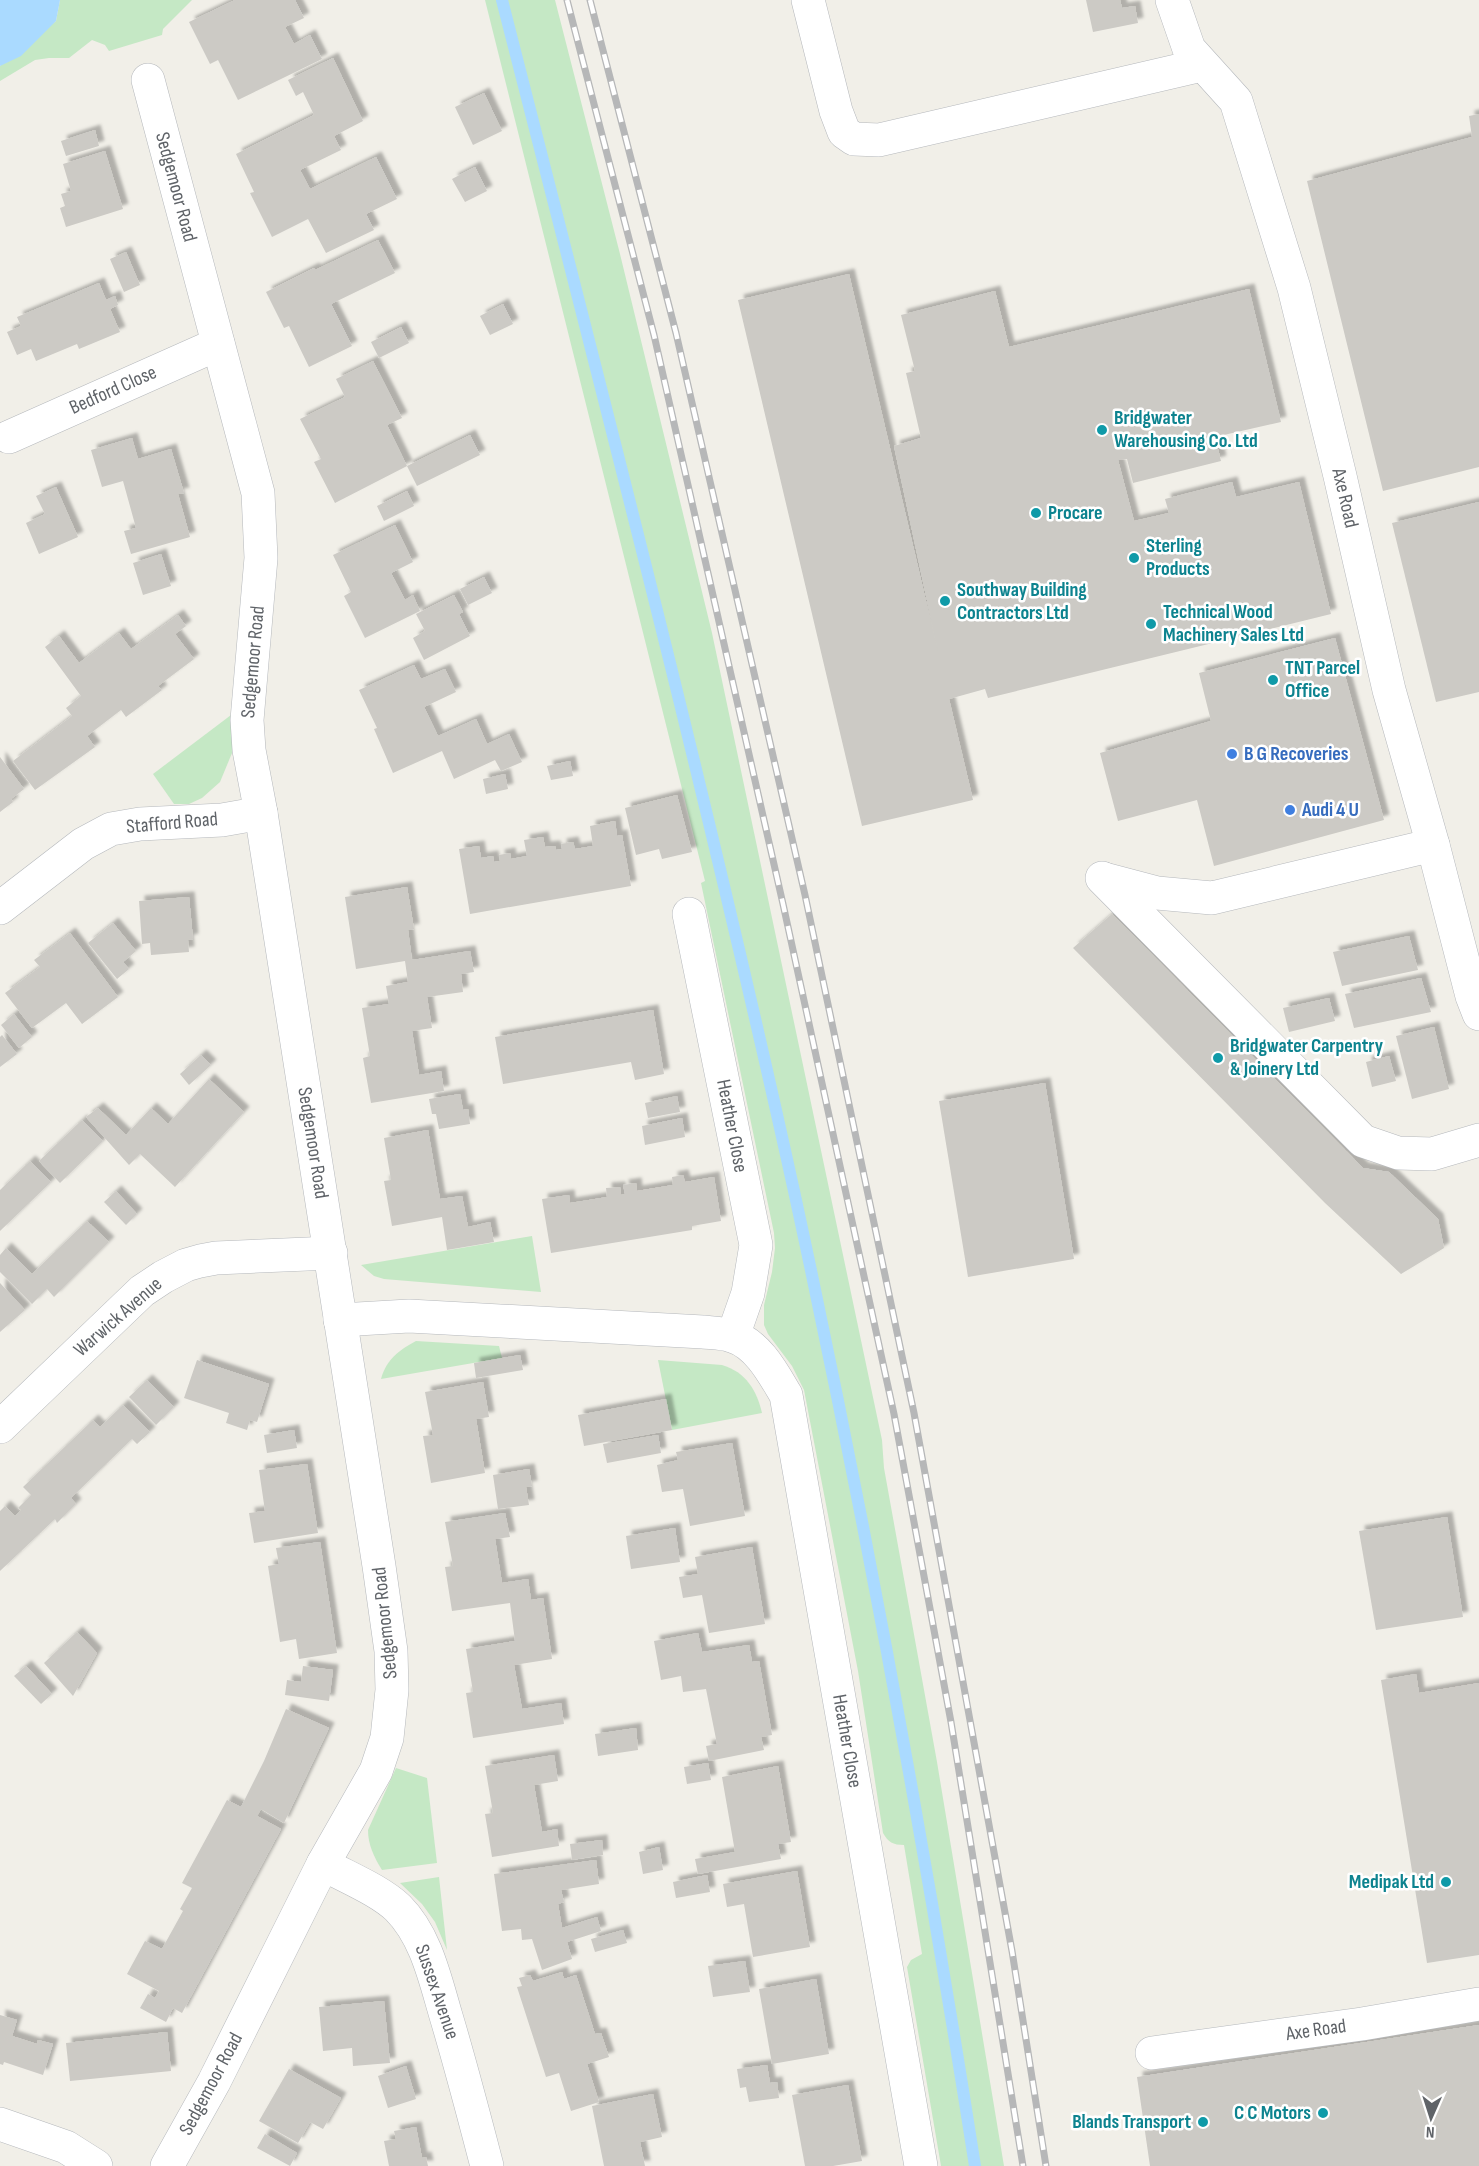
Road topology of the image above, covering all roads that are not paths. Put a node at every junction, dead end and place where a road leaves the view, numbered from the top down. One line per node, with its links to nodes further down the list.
1 (808, 0): 3 (street)
2 (1172, 0): 3 (street, Axe Road)
3 (1202, 65): 8 (street, Axe Road)
4 (148, 80): 5 (street, Sedgemoor Road)
5 (218, 344): 6 (street, Bedford Close); 7 (street, Sedgemoor Road)
6 (9, 437)
7 (261, 813): 9 (street, Stafford Road); 13 (street, Sedgemoor Road)
8 (1433, 845): 11 (street, Axe Road); 12 (street)
9 (0, 908)
10 (689, 914): 15 (street, Heather Close)
11 (1479, 1014)
12 (1479, 1140)
13 (331, 1253): 14 (street, Sedgemoor Road); 16 (street, Warwick Avenue)
14 (340, 1320): 15 (street, Heather Close); 17 (street, Sedgemoor Road)
15 (732, 1336): 24 (street, Heather Close)
16 (0, 1427)
17 (323, 1864): 22 (street, Sedgemoor Road); 23 (street, Sussex Avenue)
18 (1479, 2004): 19 (street, Axe Road)
19 (1152, 2053)
20 (0, 2124): 21 (street)
21 (96, 2166)
22 (167, 2166)
23 (487, 2166)
24 (921, 2166)

